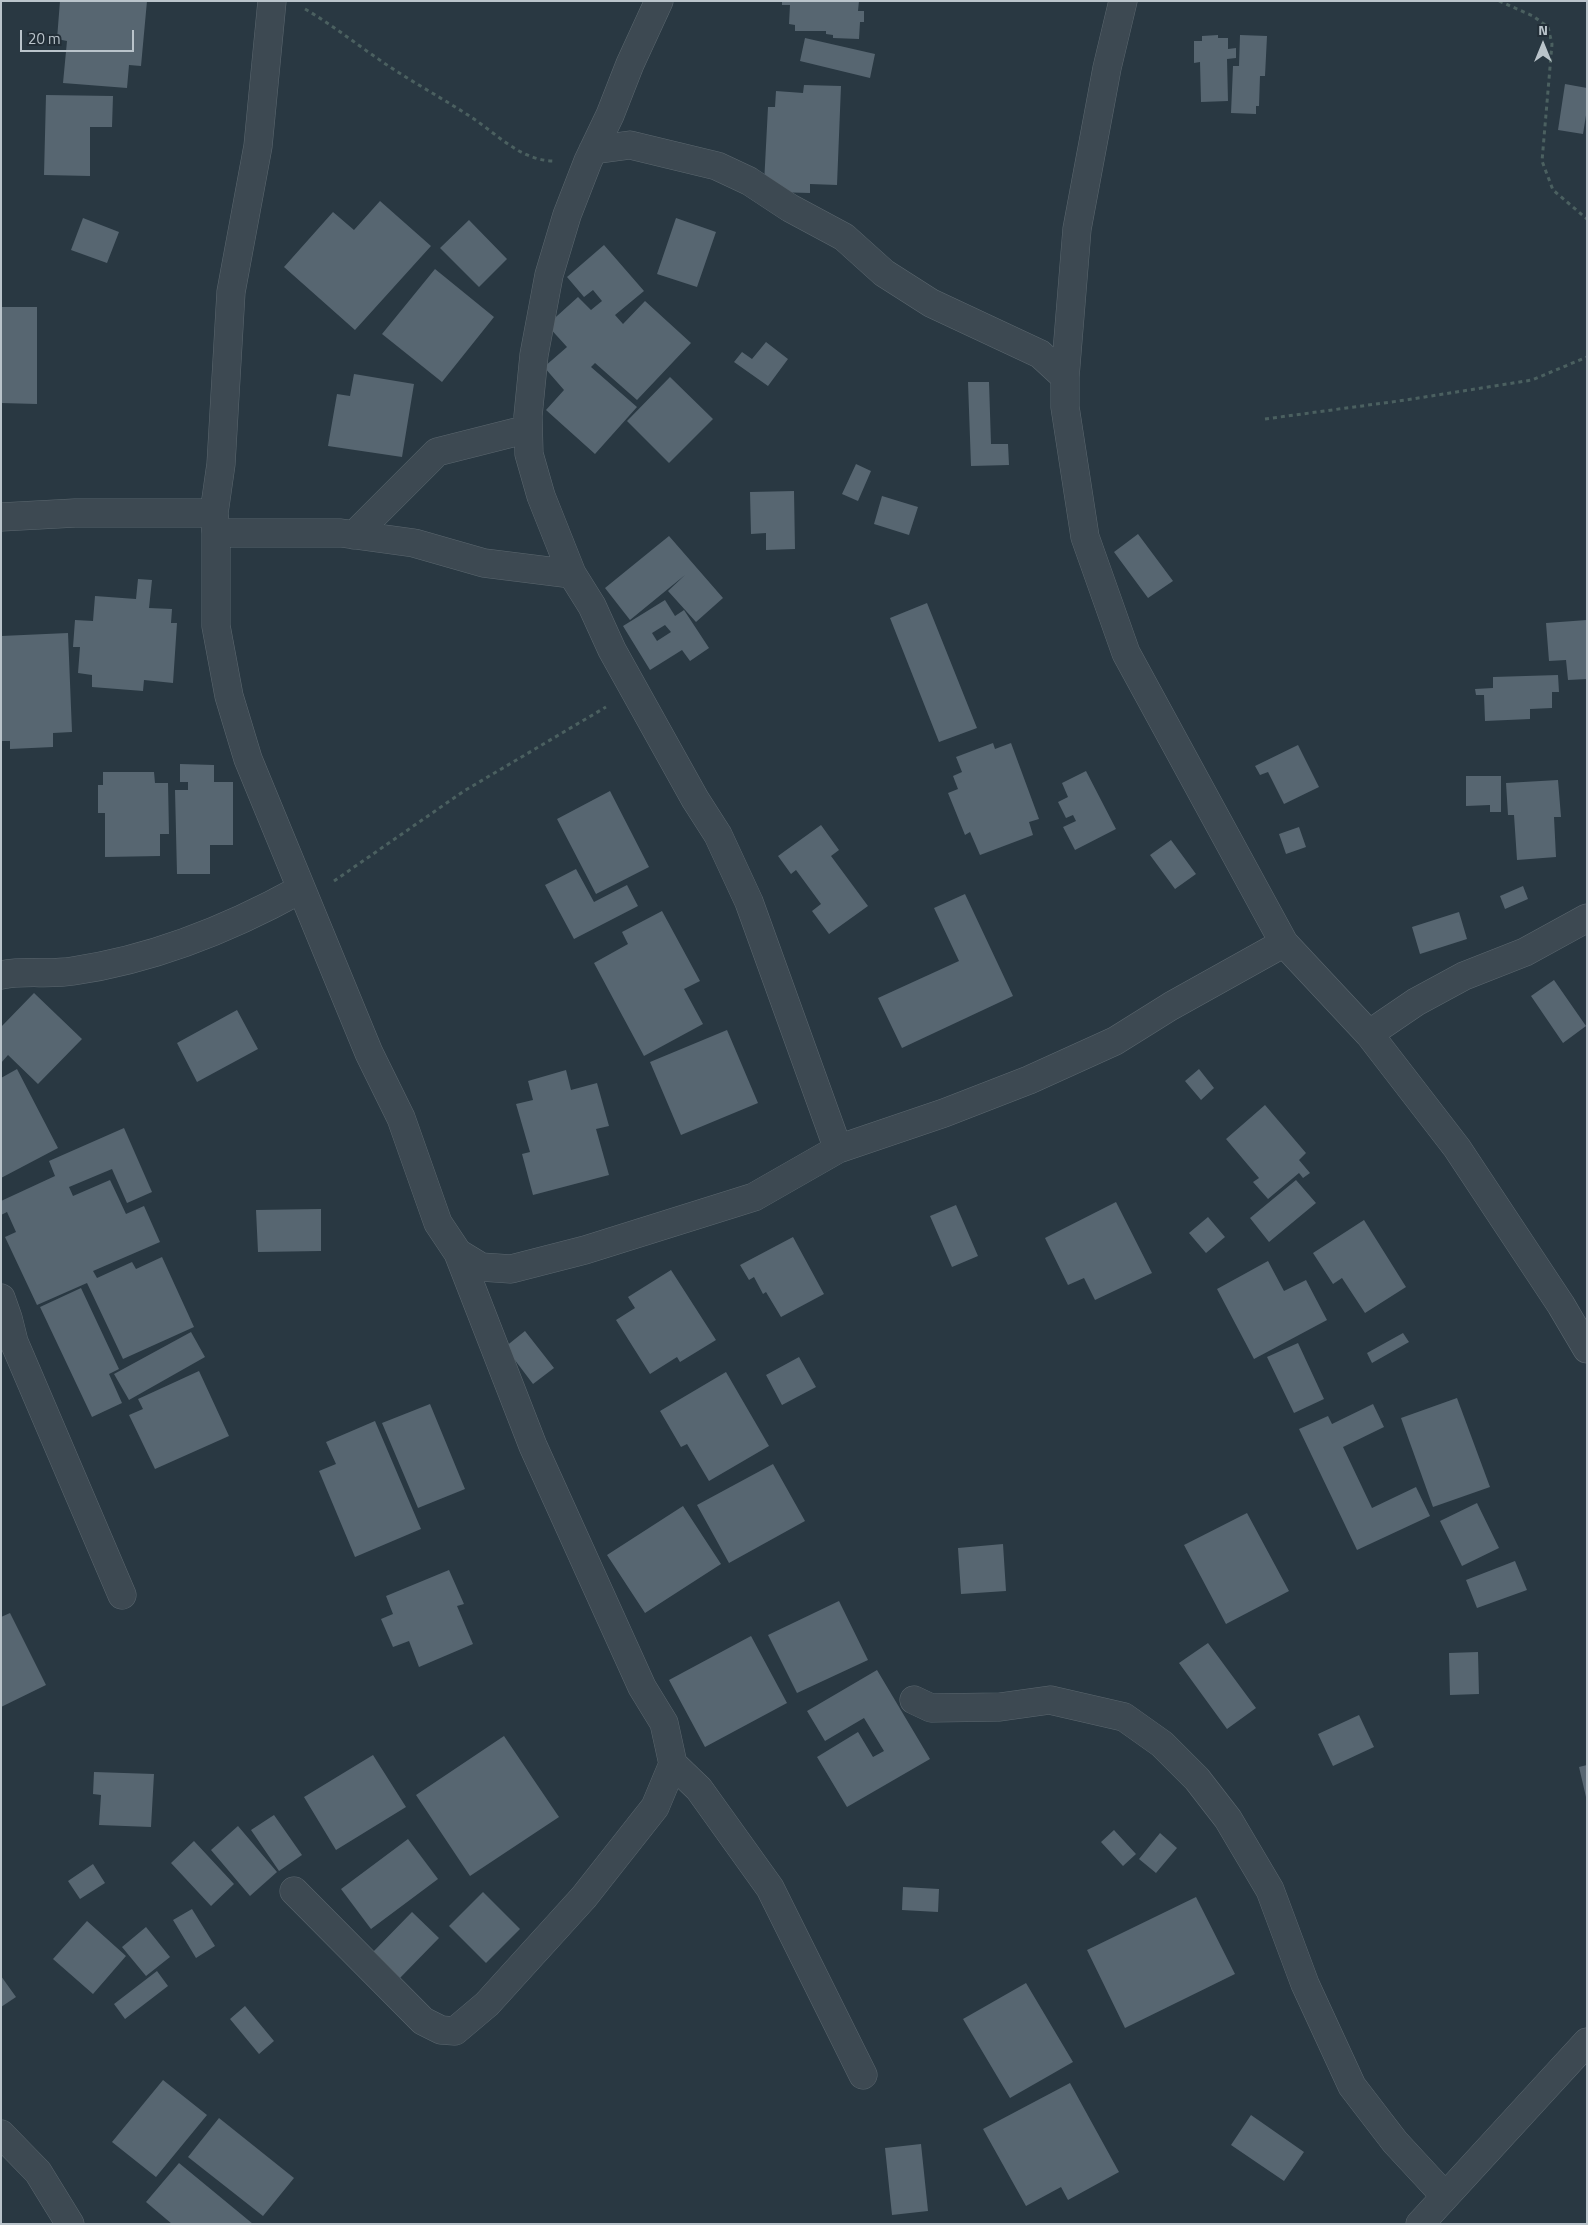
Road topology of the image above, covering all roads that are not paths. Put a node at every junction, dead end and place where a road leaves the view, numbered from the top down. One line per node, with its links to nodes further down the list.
1 (659, 1): 4 (street)
2 (1124, 1): 5 (street)
3 (285, 3): 8 (street)
4 (590, 155): 5 (street); 6 (street)
5 (1065, 377): 13 (street)
6 (528, 429): 9 (street); 10 (street)
7 (1, 517): 8 (street)
8 (215, 522): 9 (street); 11 (street)
9 (354, 535): 10 (street)
10 (572, 574): 16 (street)
11 (303, 894): 14 (street); 17 (street)
12 (1587, 918): 15 (street)
13 (1284, 943): 15 (street); 16 (street)
14 (1, 974)
15 (1369, 1034): 19 (street)
16 (838, 1149): 17 (street)
17 (458, 1253): 22 (street)
18 (1, 1298): 20 (street)
19 (1587, 1349)
20 (122, 1594)
21 (914, 1700): 27 (street)
22 (672, 1764): 23 (street); 25 (street)
23 (294, 1891)
24 (1587, 2042): 27 (street)
25 (863, 2075)
26 (1, 2134): 28 (street)
27 (1446, 2196): 29 (street)
28 (70, 2224)
29 (1420, 2224)

